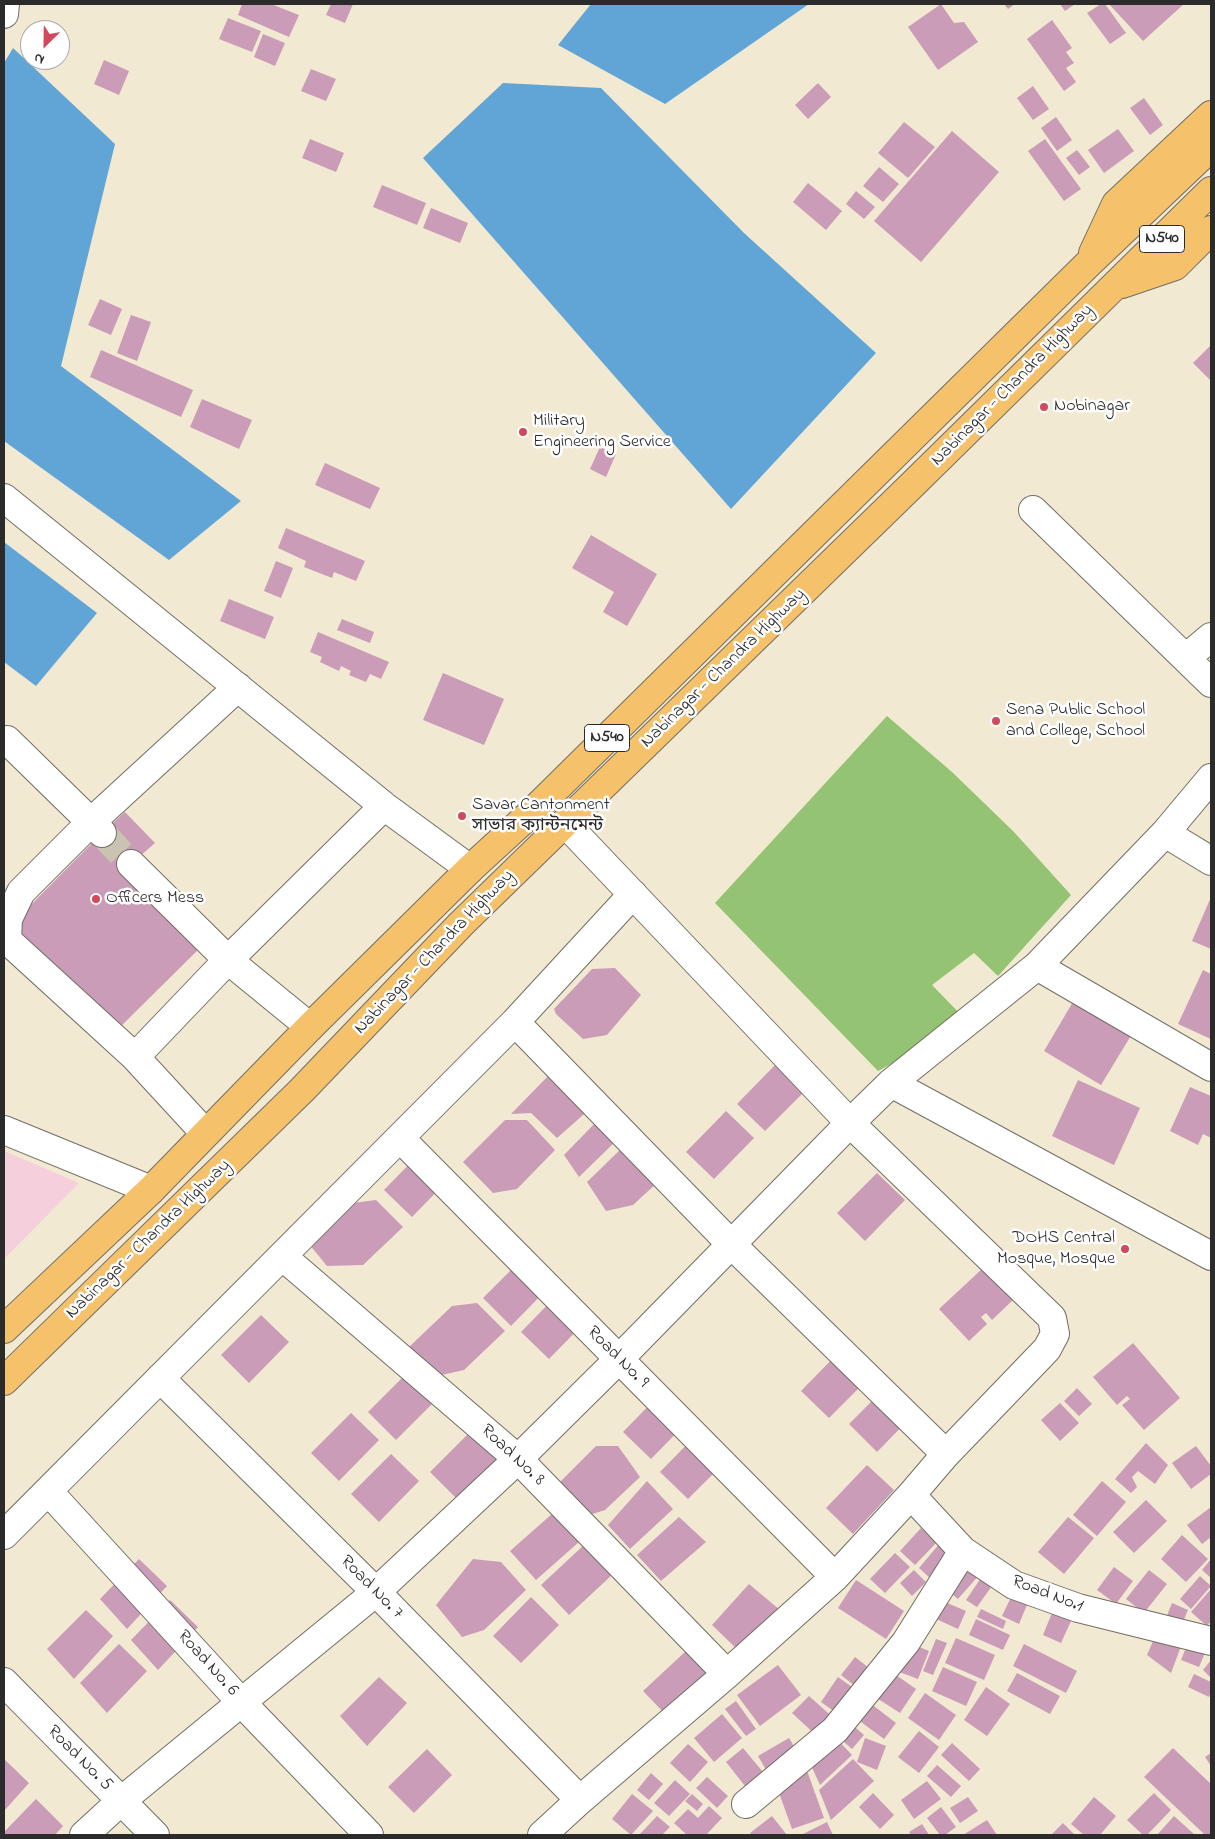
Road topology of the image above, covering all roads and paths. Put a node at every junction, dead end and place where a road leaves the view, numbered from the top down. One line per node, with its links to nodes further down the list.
1 (5, 4): 2 (street)
2 (4, 14)
3 (1211, 115): 8 (highway)
4 (1211, 147): 8 (highway, Nabinagar - Chandra Highway / N540)
5 (1211, 192): 9 (highway, Nabinagar - Chandra Highway / N540)
6 (1211, 230): 9 (highway)
7 (1211, 247): 9 (street)
8 (1088, 264): 24 (highway, Nabinagar - Chandra Highway / N540)
9 (1113, 287): 19 (highway, Nabinagar - Chandra Highway / N540)
10 (4, 498): 15 (street)
11 (1033, 510): 13 (street)
12 (1211, 637): 13 (street)
13 (1186, 658): 14 (street)
14 (1211, 683)
15 (238, 687): 18 (street); 20 (street)
16 (7, 740): 20 (street)
17 (1211, 778): 21 (street)
18 (384, 806): 24 (street); 26 (street)
19 (565, 823): 25 (street); 44 (highway, Nabinagar - Chandra Highway / N540)
20 (96, 828): 30 (street)
21 (1165, 833): 22 (street); 27 (street)
22 (1211, 861)
23 (131, 864): 26 (street)
24 (470, 869): 29 (highway, Nabinagar - Chandra Highway / N540)
25 (633, 894): 28 (street); 33 (street)
26 (228, 960): 29 (street); 30 (street)
27 (1037, 966): 31 (street); 32 (street)
28 (515, 1022): 36 (street); 38 (street)
29 (310, 1027): 35 (highway, Nabinagar - Chandra Highway / N540)
30 (135, 1057): 35 (street)
31 (1211, 1067)
32 (890, 1083): 33 (street); 40 (street)
33 (850, 1123): 38 (street); 45 (street)
34 (4, 1130): 37 (street)
35 (205, 1133): 37 (highway, Nabinagar - Chandra Highway / N540)
36 (400, 1138): 39 (street); 42 (street, Road No. 9)
37 (151, 1190): 41 (highway, Nabinagar - Chandra Highway / N540)
38 (731, 1244): 42 (street); 45 (street)
39 (282, 1256): 43 (street); 46 (street, Road No. 8)
40 (1211, 1256)
41 (4, 1329)
42 (618, 1360): 46 (street); 51 (street, Road No. 9)
43 (160, 1378): 47 (street); 52 (street, Road No. 7)
44 (4, 1381)
45 (946, 1454): 48 (street)
46 (518, 1459): 52 (street); 54 (street, Road No. 8)
47 (48, 1491): 49 (street); 56 (street, Road No. 6)
48 (911, 1495): 50 (street, Road No.1); 51 (street)
49 (4, 1535)
50 (963, 1552): 53 (street, Road No.1); 59 (street)
51 (835, 1577): 54 (street)
52 (376, 1592): 56 (street); 57 (street, Road No. 7)
53 (1211, 1642)
54 (727, 1674): 57 (street)
55 (4, 1682): 58 (street, Road No. 5)
56 (241, 1702): 58 (street); 62 (street, Road No. 6)
57 (580, 1800): 63 (street)
58 (121, 1801): 60 (street); 61 (street, Road No. 5)
59 (746, 1804)
60 (84, 1835)
61 (155, 1835)
62 (369, 1835)
63 (542, 1835)

